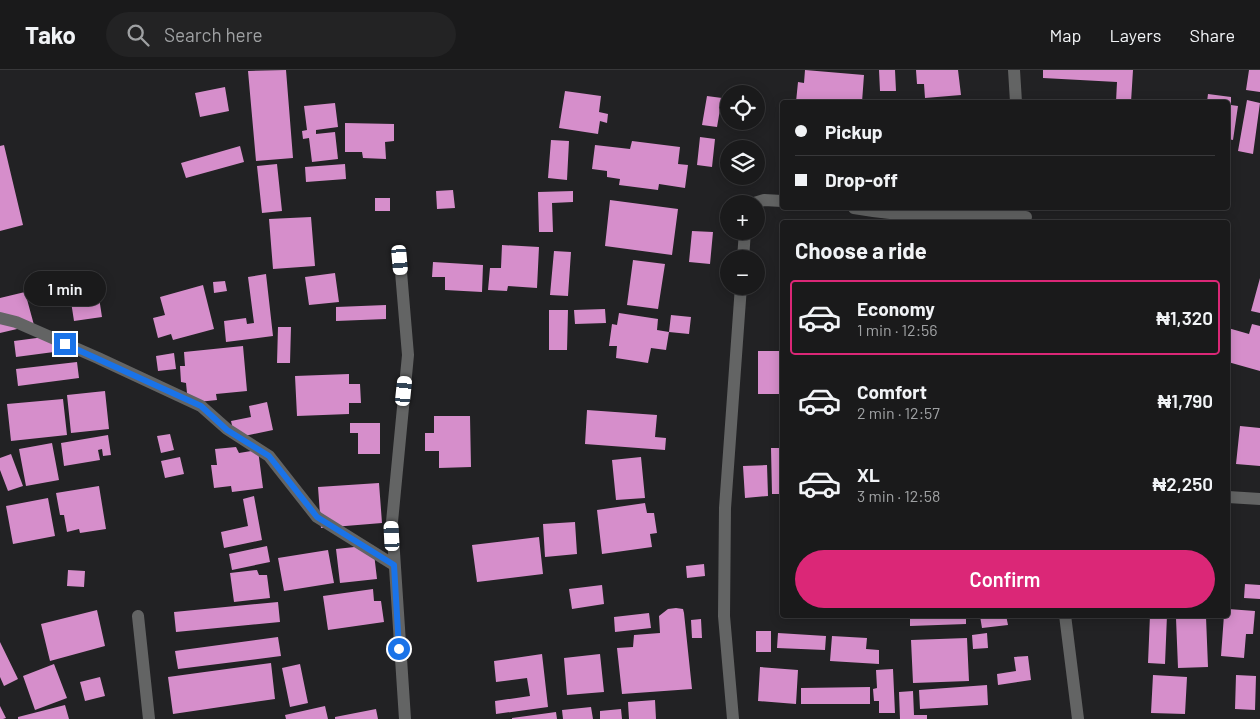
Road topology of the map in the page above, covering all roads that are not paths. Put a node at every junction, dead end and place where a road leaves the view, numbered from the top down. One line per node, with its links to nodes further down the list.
1 (1014, 70): 2 (street)
2 (1016, 100)
3 (765, 200): 4 (street)
4 (780, 201)
5 (866, 210): 6 (street)
6 (1025, 216)
7 (400, 260): 12 (street)
8 (740, 295): 17 (street)
9 (0, 318): 12 (street)
10 (1230, 497): 11 (street)
11 (1260, 499)
12 (394, 565): 16 (street)
13 (138, 616): 15 (street)
14 (1065, 618): 18 (street)
15 (149, 719)
16 (405, 719)
17 (733, 719)
18 (1078, 719)

